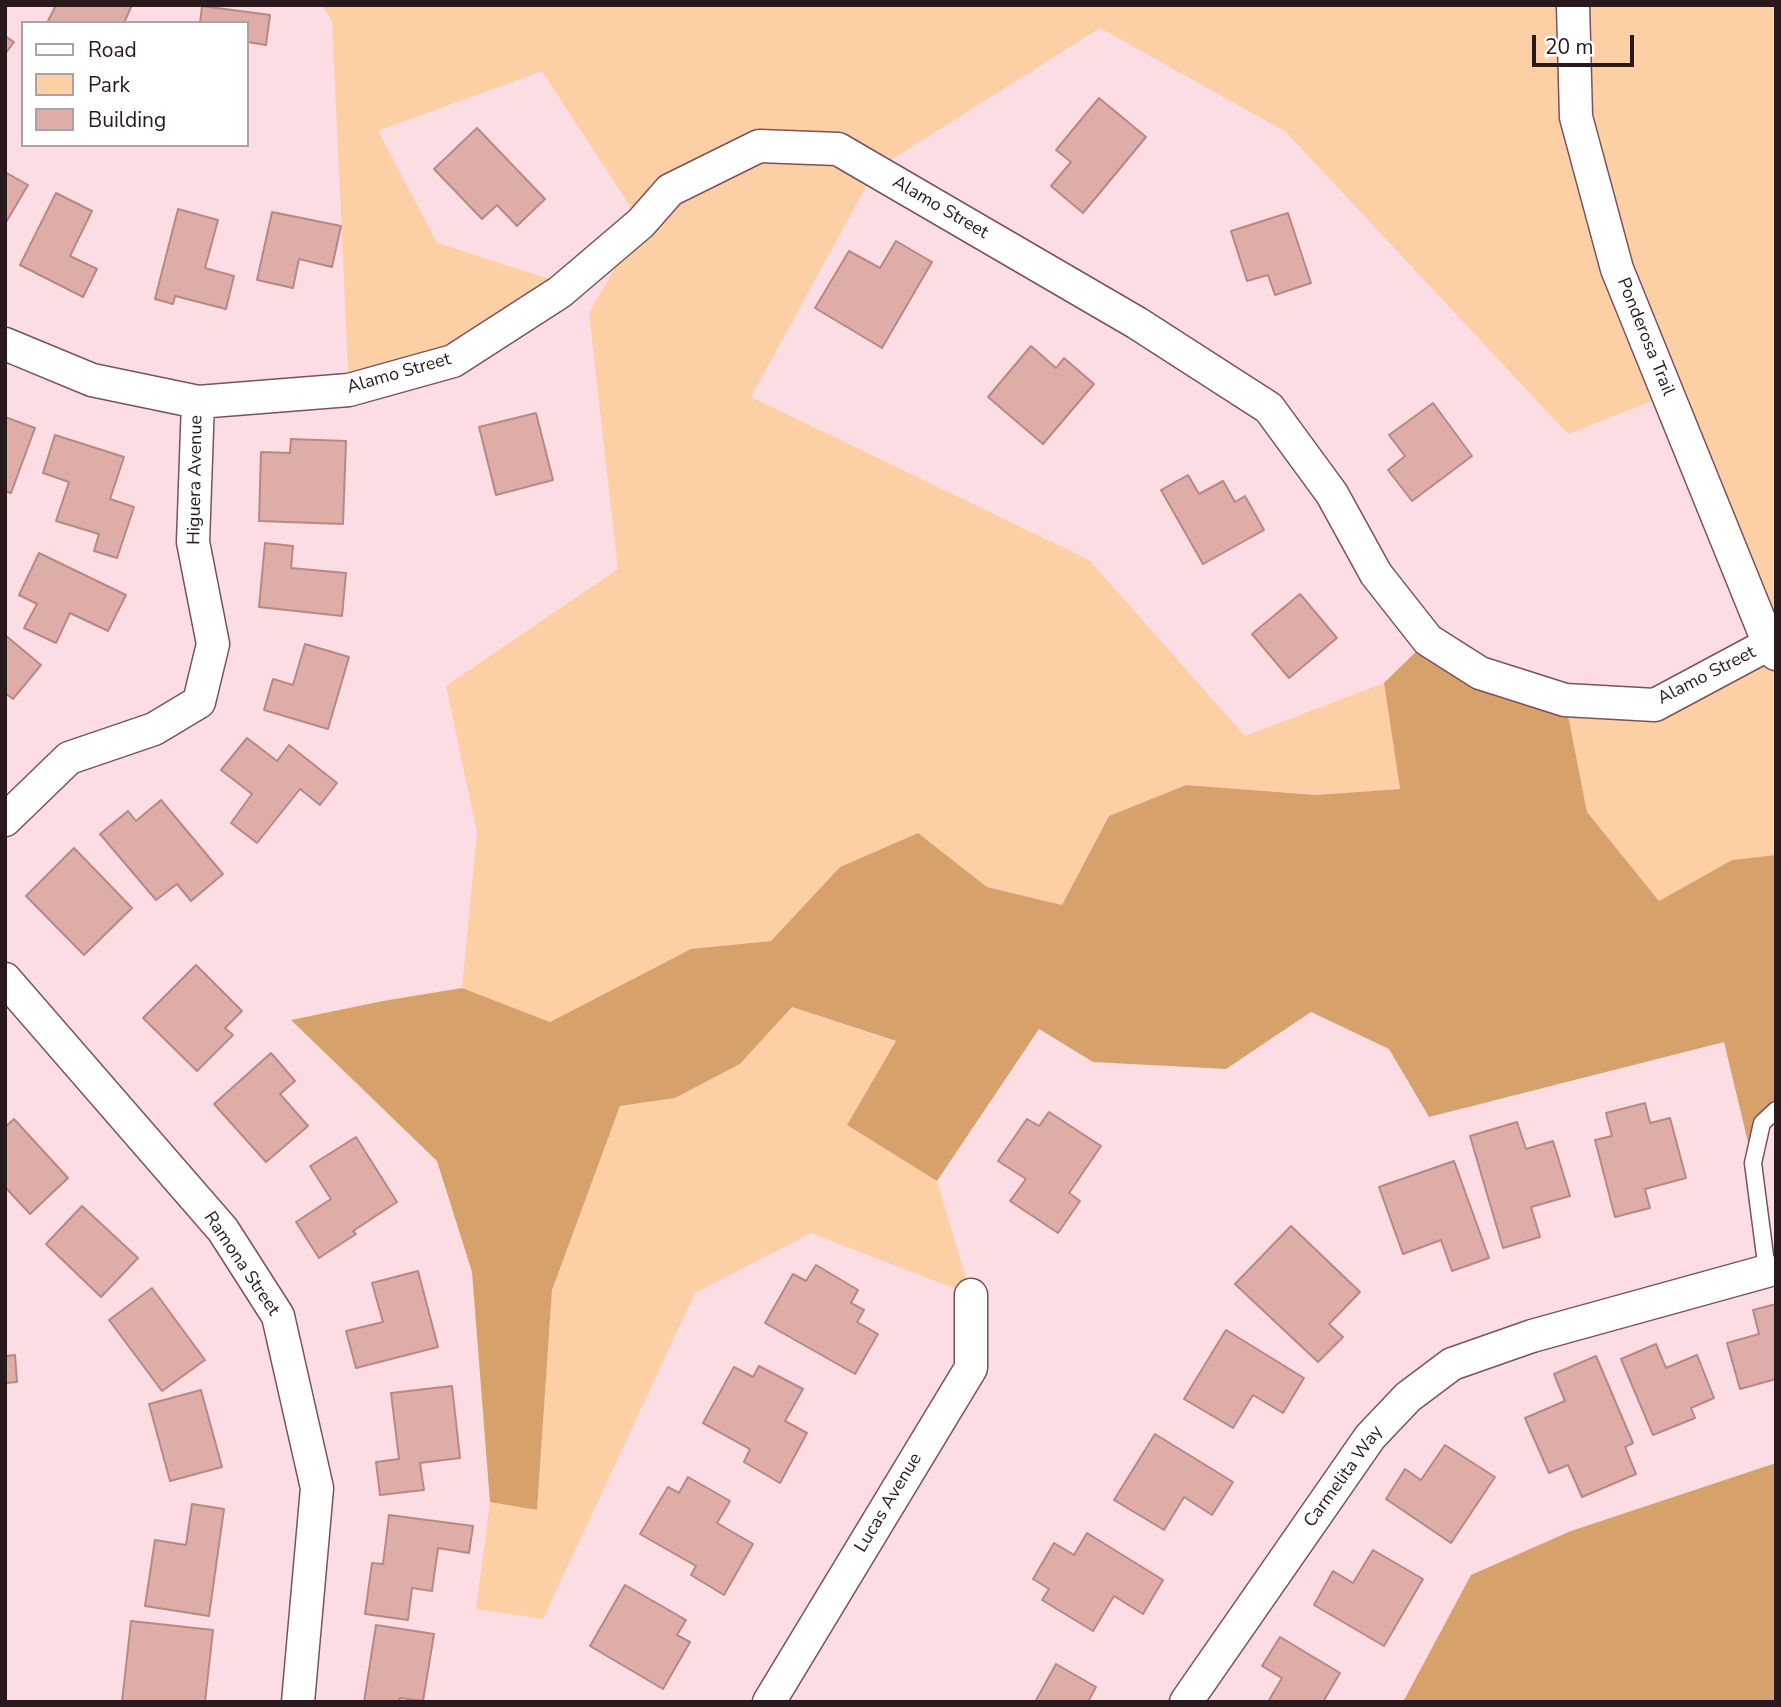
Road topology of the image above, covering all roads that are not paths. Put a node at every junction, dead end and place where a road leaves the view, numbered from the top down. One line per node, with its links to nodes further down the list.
1 (1573, 5): 4 (street, Ponderosa Trail)
2 (5, 344): 3 (street, Alamo Street)
3 (198, 402): 4 (street, Alamo Street); 5 (street, Higuera Avenue)
4 (1773, 649)
5 (5, 820)
6 (5, 979): 10 (street, Ramona Street)
7 (1776, 1110): 8 (lane)
8 (1767, 1271): 12 (street, Carmelita Way)
9 (971, 1294): 11 (street, Lucas Avenue)
10 (298, 1702)
11 (769, 1702)
12 (1186, 1702)

